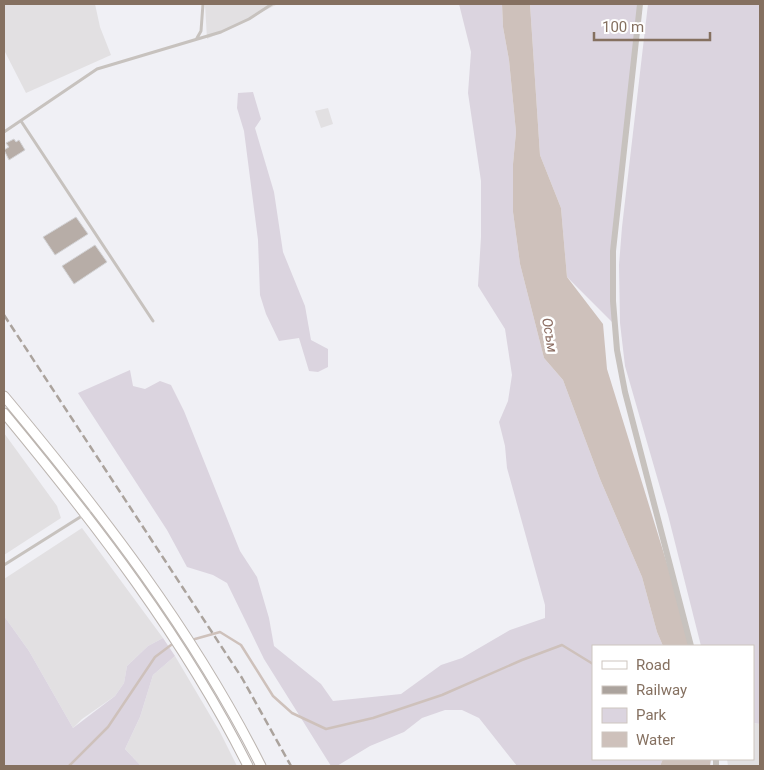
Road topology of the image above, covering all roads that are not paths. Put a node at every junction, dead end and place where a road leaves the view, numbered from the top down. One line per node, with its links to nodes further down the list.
1 (203, 4): 4 (lane)
2 (272, 4): 4 (lane)
3 (640, 4): 13 (street)
4 (196, 39): 5 (lane)
5 (20, 121): 6 (lane); 7 (lane)
6 (4, 132)
7 (153, 321)
8 (4, 396): 10 (main road)
9 (4, 413): 11 (main road)
10 (96, 508): 11 (lane); 15 (main road)
11 (86, 514): 12 (lane); 14 (main road)
12 (4, 565)
13 (691, 645)
14 (248, 766)
15 (261, 766)

